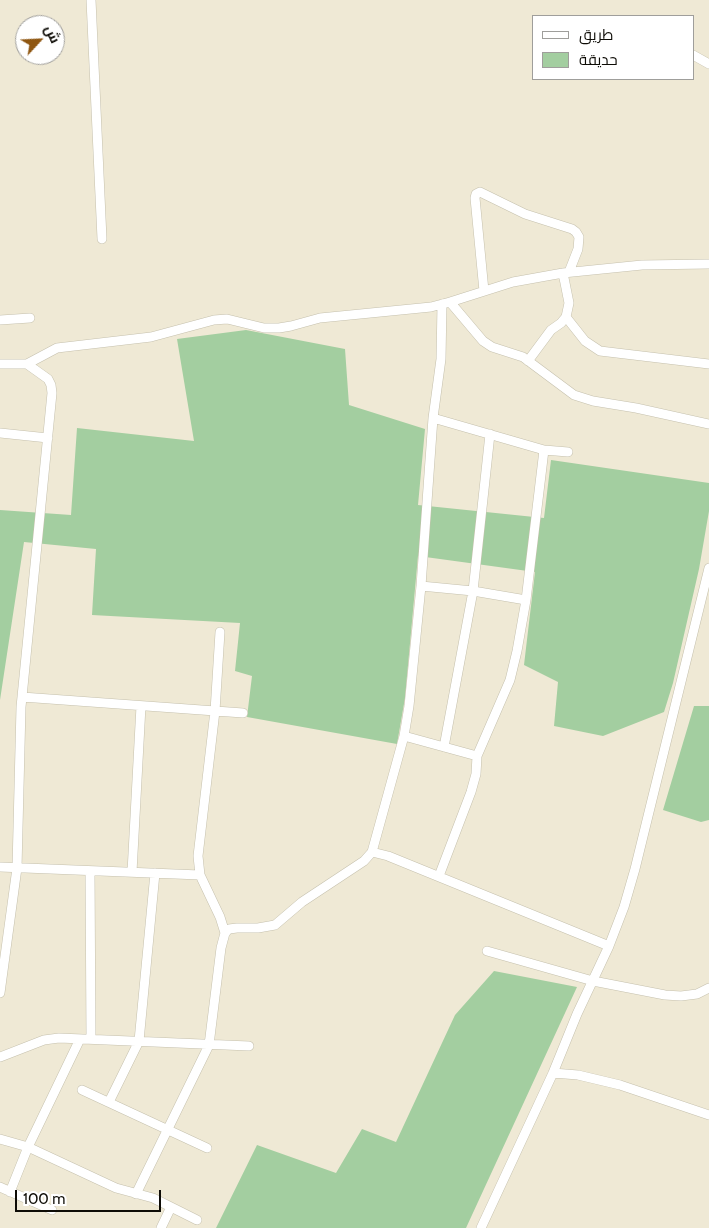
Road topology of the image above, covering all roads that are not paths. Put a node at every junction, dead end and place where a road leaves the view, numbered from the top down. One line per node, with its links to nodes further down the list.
1 (91, 0): 4 (street)
2 (694, 56): 3 (street)
3 (709, 64)
4 (102, 239)
5 (709, 264): 6 (street)
6 (566, 272): 7 (street); 7 (street); 9 (street)
7 (484, 291): 8 (street)
8 (446, 303): 12 (street); 14 (street); 16 (street)
9 (566, 317): 12 (street); 15 (street)
10 (30, 318): 11 (street)
11 (0, 320)
12 (528, 360): 17 (street)
13 (0, 364): 14 (street)
14 (27, 364): 20 (street)
15 (709, 364)
16 (433, 418): 19 (street); 24 (street)
17 (709, 424)
18 (0, 433): 20 (street)
19 (490, 434): 21 (street); 25 (street)
20 (48, 438): 28 (street)
21 (544, 450): 22 (street); 26 (street)
22 (568, 452)
23 (709, 568): 44 (street)
24 (421, 586): 25 (street); 32 (street)
25 (473, 591): 26 (street); 33 (street)
26 (526, 600): 34 (street)
27 (220, 632): 30 (street)
28 (22, 697): 29 (street); 37 (street)
29 (141, 706): 30 (street); 39 (street)
30 (215, 711): 31 (street); 41 (street)
31 (243, 713)
32 (404, 736): 33 (street); 35 (street)
33 (444, 747): 34 (street)
34 (478, 756): 42 (street)
35 (372, 852): 42 (street); 43 (street)
36 (0, 867): 37 (street)
37 (17, 868): 38 (street); 48 (street)
38 (90, 871): 39 (street); 50 (street)
39 (132, 872): 40 (street)
40 (155, 874): 41 (street); 51 (street)
41 (200, 875): 43 (street)
42 (439, 876): 44 (street)
43 (225, 933): 52 (street)
44 (609, 946): 46 (street)
45 (487, 951): 46 (street)
46 (593, 980): 47 (street); 55 (street)
47 (709, 988)
48 (0, 993)
49 (80, 1039): 50 (street); 54 (street); 61 (street)
50 (91, 1039): 51 (street)
51 (139, 1042): 52 (street); 57 (street)
52 (209, 1045): 53 (street); 59 (street)
53 (249, 1046)
54 (0, 1057)
55 (553, 1073): 58 (street); 70 (street)
56 (82, 1090): 57 (street)
57 (109, 1102): 59 (street)
58 (709, 1115)
59 (168, 1130): 62 (street); 65 (street)
60 (0, 1139): 61 (street)
61 (28, 1147): 64 (street); 65 (street)
62 (208, 1148)
63 (0, 1187): 64 (street)
64 (10, 1192): 67 (street)
65 (136, 1194): 66 (street)
66 (171, 1207): 68 (street); 69 (street)
67 (52, 1210)
68 (197, 1220)
69 (161, 1228)
70 (481, 1228)

